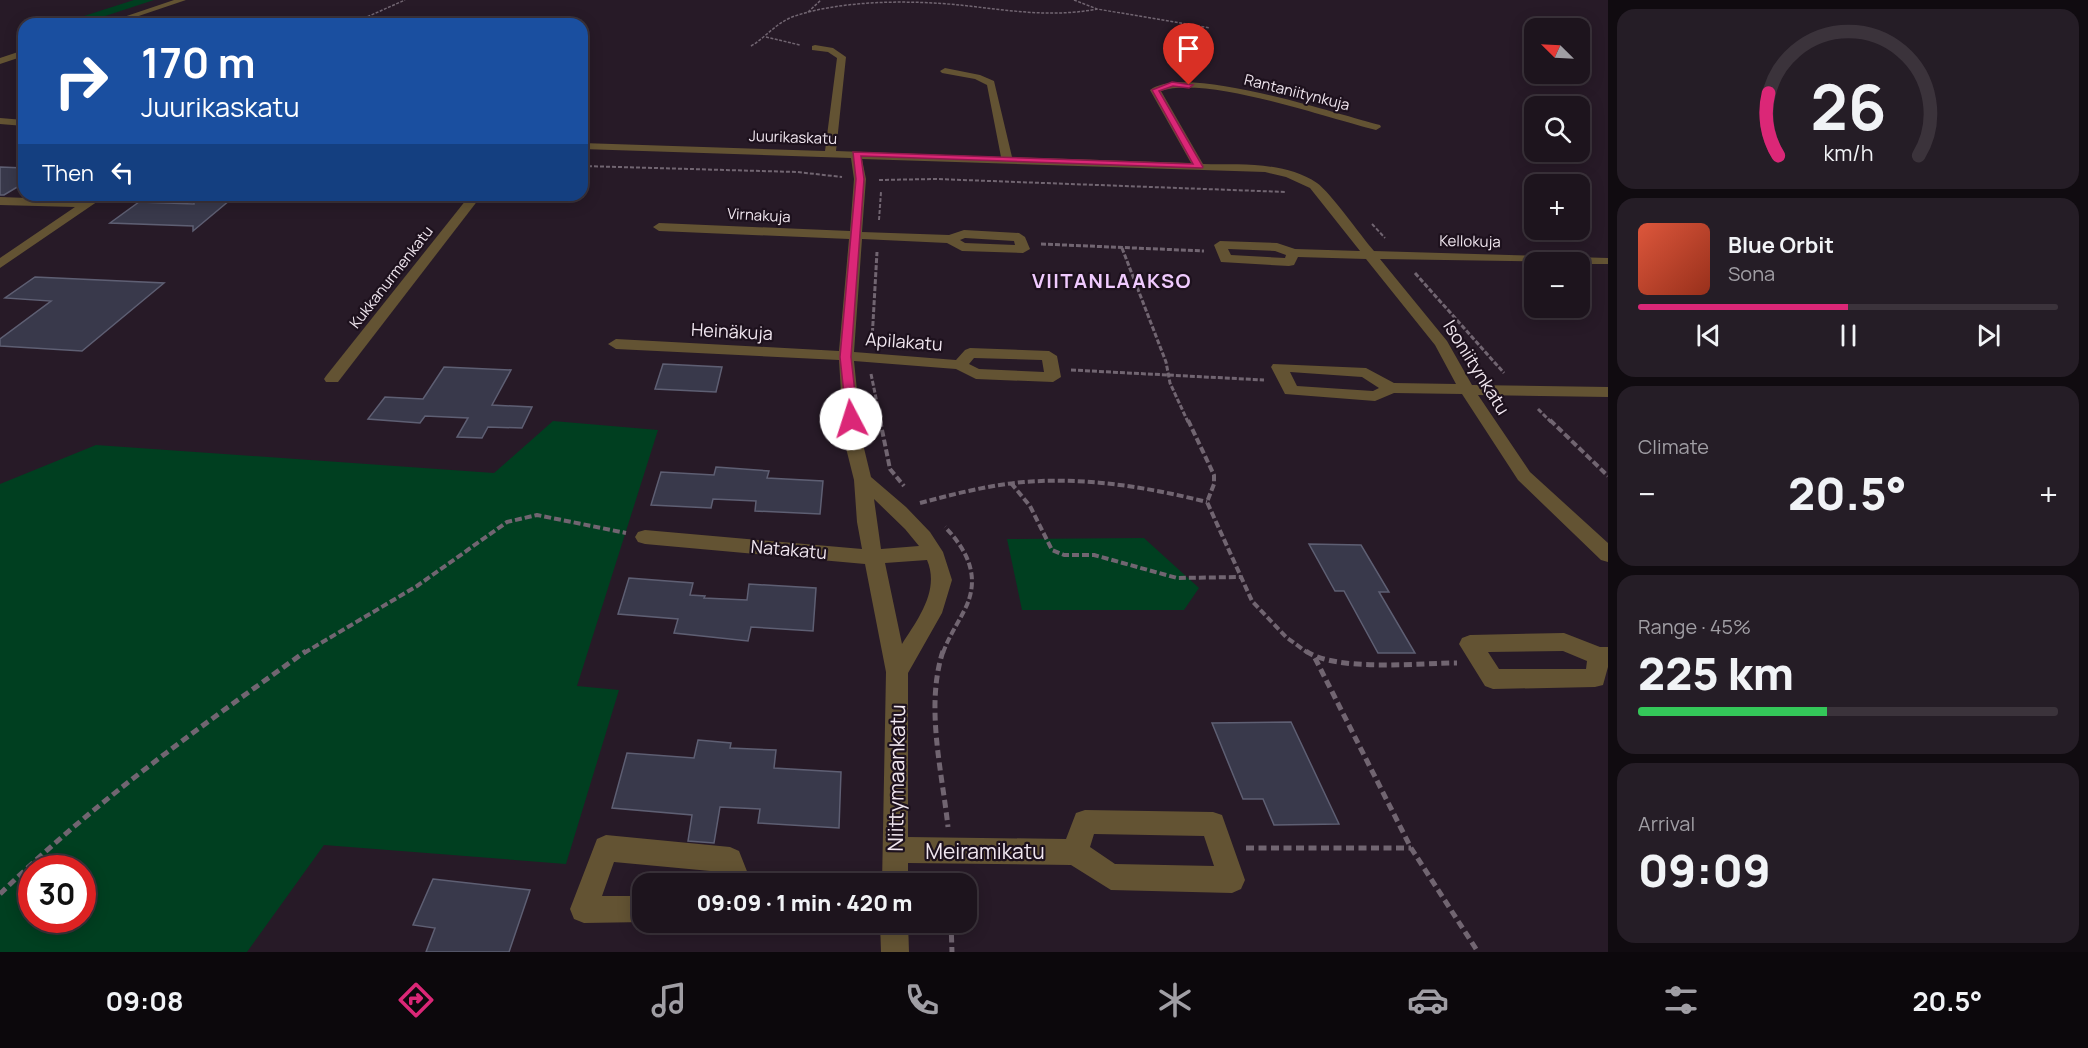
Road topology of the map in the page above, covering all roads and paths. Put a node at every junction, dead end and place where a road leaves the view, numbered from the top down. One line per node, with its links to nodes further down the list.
1 (182, 0): 7 (street)
2 (405, 0): 8 (path)
3 (822, 0): 6 (path)
4 (1074, 0): 5 (path)
5 (1097, 9): 6 (path); 9 (path)
6 (808, 13): 10 (path)
7 (126, 18)
8 (364, 18)
9 (1210, 28)
10 (766, 37): 11 (path); 12 (path)
11 (751, 46)
12 (815, 48): 20 (street)
13 (18, 55): 14 (street)
14 (0, 61)
15 (945, 71): 22 (street)
16 (0, 121): 17 (street)
17 (18, 122)
18 (1376, 127): 24 (street, Rantaniitynkuja)
19 (588, 146): 20 (street, Juurikaskatu)
20 (830, 153): 21 (street, Juurikaskatu)
21 (856, 154): 22 (street, Juurikaskatu); 26 (street, Niittymaankatu)
22 (1007, 160): 24 (street, Juurikaskatu)
23 (588, 166): 26 (path)
24 (1199, 167): 25 (street, Juurikaskatu)
25 (1290, 175): 27 (street, Isoniitynkatu)
26 (860, 179): 27 (path); 34 (street, Niittymaankatu)
27 (1320, 194): 38 (street, Isoniitynkatu)
28 (0, 201): 31 (street)
29 (92, 201): 31 (street)
30 (471, 201): 46 (street, Kukkanurmenkatu)
31 (87, 204): 41 (street)
32 (1369, 220): 39 (path)
33 (659, 227): 34 (street, Virnakuja)
34 (856, 237): 35 (street, Virnakuja); 43 (street, Niittymaankatu)
35 (1021, 243): 36 (path)
36 (1122, 248): 37 (path); 45 (path)
37 (1223, 251): 38 (street, Kellokuja)
38 (1371, 255): 39 (street, Kellokuja); 49 (street, Isoniitynkatu)
39 (1400, 256): 40 (street, Kellokuja); 50 (path)
40 (1604, 261)
41 (0, 264)
42 (616, 344): 43 (street, Heinäkuja)
43 (846, 357): 44 (street, Apilakatu); 53 (street, Niittymaankatu)
44 (1052, 369): 45 (path)
45 (1170, 375): 47 (path); 55 (path)
46 (332, 379)
47 (1286, 381): 48 (street); 48 (street)
48 (1391, 388): 49 (street)
49 (1467, 390): 50 (street); 59 (street, Isoniitynkatu)
50 (1520, 391): 51 (street); 52 (path)
51 (1608, 392)
52 (1608, 476)
53 (863, 480): 58 (street, Niittymaankatu); 60 (street, Niittymaankatu)
54 (1011, 483): 55 (path); 56 (path); 61 (path)
55 (1206, 502): 61 (path)
56 (920, 503)
57 (645, 537): 60 (street, Natakatu); 72 (path)
58 (933, 552): 60 (street, Natakatu); 65 (street, Niittymaankatu)
59 (1608, 555)
60 (874, 557): 65 (street, Niittymaankatu)
61 (1240, 577): 63 (path)
62 (1604, 656): 64 (street); 64 (street)
63 (1315, 658): 64 (path); 66 (path)
64 (1482, 663)
65 (897, 672): 68 (street, Niittymaankatu)
66 (1411, 848): 67 (path); 78 (path)
67 (1221, 849): 69 (street); 69 (street)
68 (896, 850): 69 (street, Meiramikatu); 71 (street, Niittymaankatu)
69 (1075, 852)
70 (735, 873): 73 (street)
71 (895, 873)
72 (0, 894)
73 (632, 910)
74 (894, 933): 76 (street)
75 (951, 933): 77 (path)
76 (895, 952)
77 (952, 952)
78 (1478, 952)

